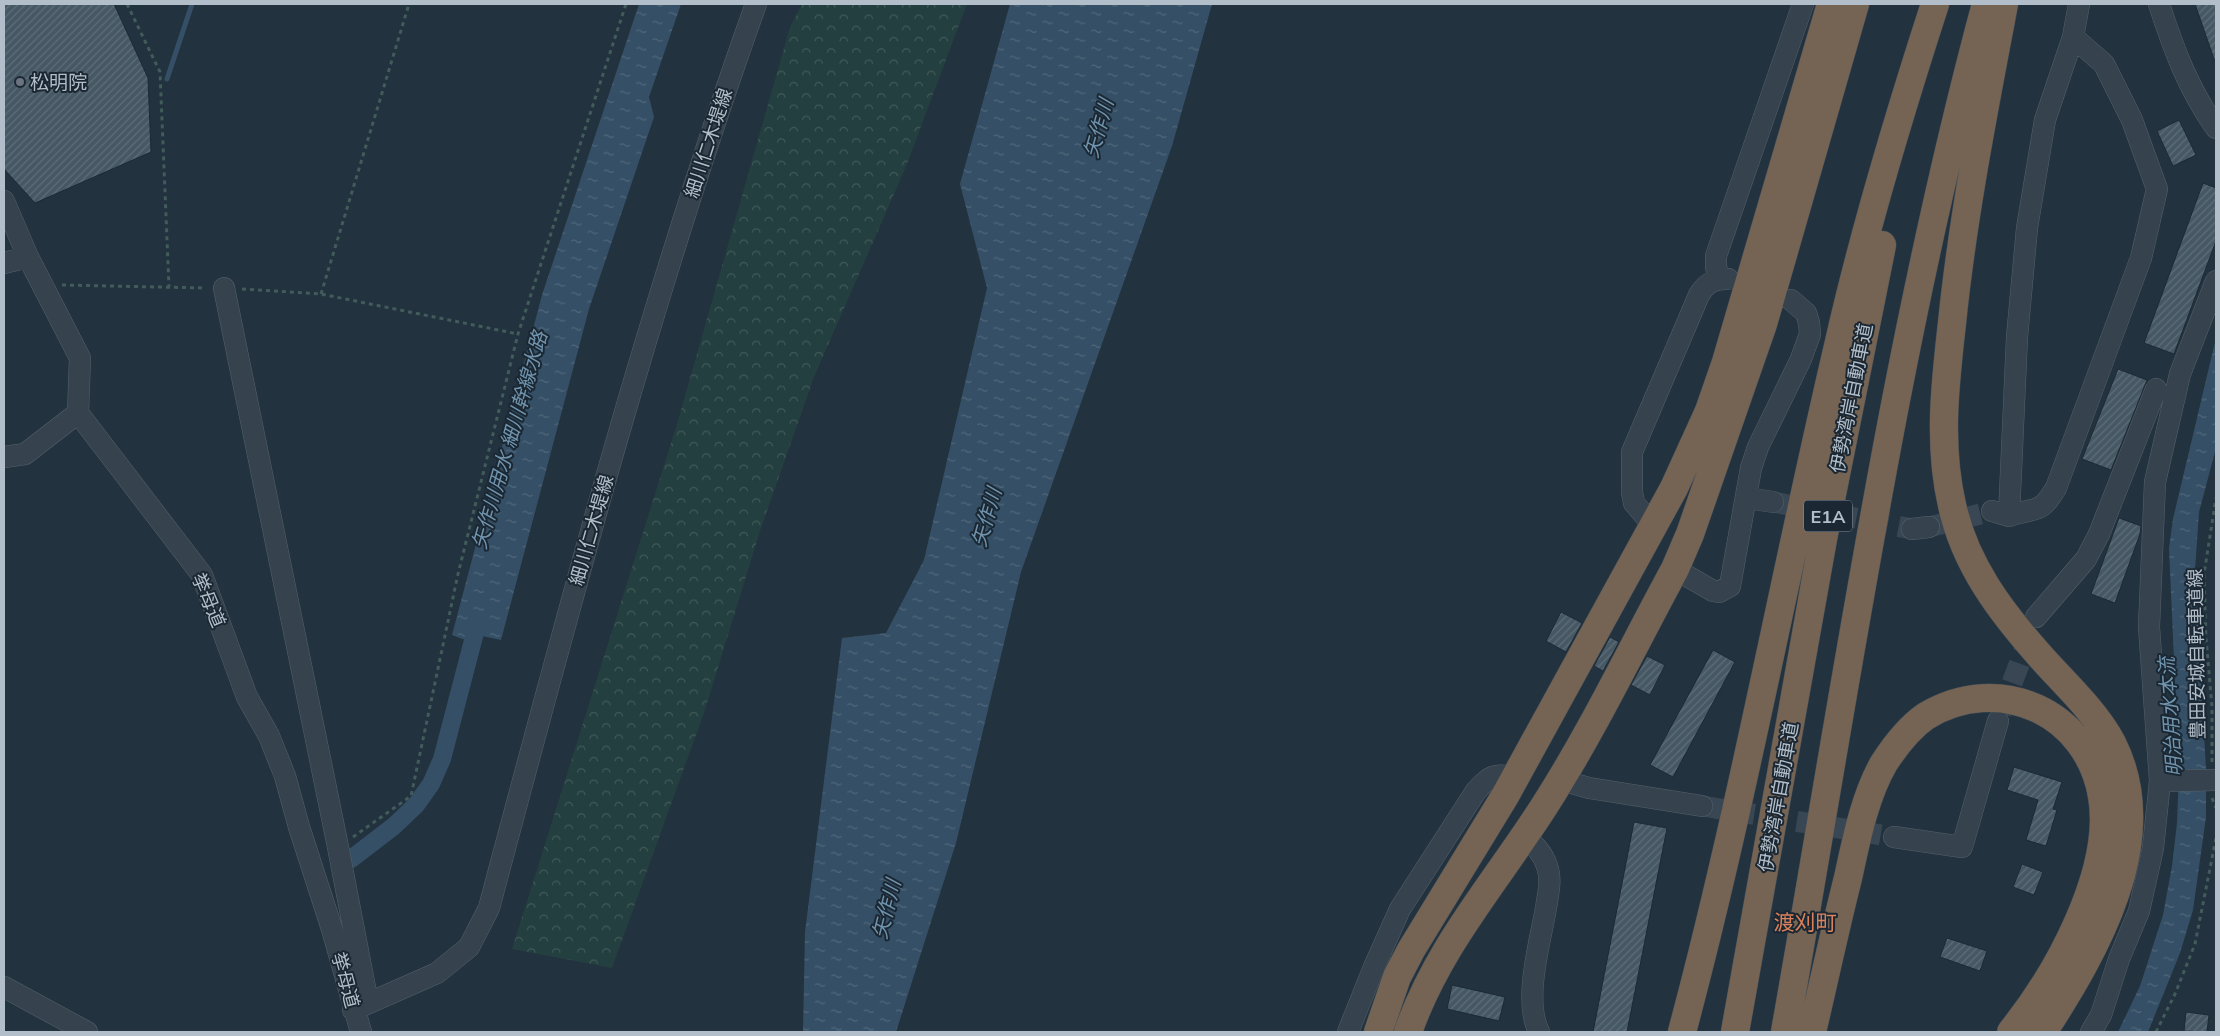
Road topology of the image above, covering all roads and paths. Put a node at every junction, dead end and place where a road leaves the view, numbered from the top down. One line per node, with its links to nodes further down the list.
1 (127, 4): 23 (path)
2 (409, 4): 25 (path)
3 (626, 4): 27 (path)
4 (756, 4): 50 (street, 細川仁木堤線)
5 (1802, 4): 34 (street)
6 (1831, 4): 34 (highway)
7 (1856, 4): 35 (highway)
8 (1935, 4): 58 (highway)
9 (1940, 4): 59 (highway, 伊勢湾岸自動車道 / E1A)
10 (1986, 4): 60 (highway, E1A)
11 (2004, 4): 63 (highway)
12 (2079, 4): 15 (street)
13 (2159, 4): 16 (street)
14 (2173, 4): 16 (street)
15 (2072, 37): 15 (street)
16 (2172, 45): 17 (street)
17 (2216, 128)
18 (4, 201): 19 (street)
19 (28, 257): 20 (street); 22 (street)
20 (4, 263)
21 (2216, 280): 41 (street)
22 (42, 285): 23 (path); 29 (street)
23 (169, 287): 24 (path)
24 (224, 288): 25 (path); 47 (street)
25 (321, 294): 27 (path)
26 (1791, 300): 31 (street)
27 (518, 334): 47 (path)
28 (2156, 389): 36 (street)
29 (78, 413): 30 (street); 50 (street, 挙母道)
30 (4, 457)
31 (1747, 498): 33 (street); 35 (street)
32 (2216, 498): 40 (path, 豊田安城自転車道線)
33 (1773, 502)
34 (1654, 521): 39 (highway)
35 (1675, 569): 38 (highway)
36 (2036, 617)
37 (1998, 720): 45 (street)
38 (1562, 776): 42 (street); 44 (highway)
39 (1515, 778): 53 (street); 54 (highway)
40 (2211, 780): 41 (street); 43 (path, 豊田安城自転車道線)
41 (2160, 781): 64 (street)
42 (1702, 806)
43 (2216, 808)
44 (1524, 836): 48 (highway); 57 (street)
45 (1894, 837)
46 (2216, 838): 65 (path)
47 (338, 847): 50 (street)
48 (1433, 972): 55 (highway); 56 (highway)
49 (4, 987): 51 (street)
50 (360, 1007): 52 (street, 挙母道)
51 (87, 1032)
52 (361, 1032)
53 (1348, 1032)
54 (1378, 1032)
55 (1408, 1032)
56 (1417, 1032)
57 (1539, 1032)
58 (1682, 1032)
59 (1735, 1032)
60 (1785, 1032)
61 (1812, 1032): 62 (highway)
62 (2011, 1032)
63 (2043, 1032)
64 (2091, 1032)
65 (2156, 1032)

